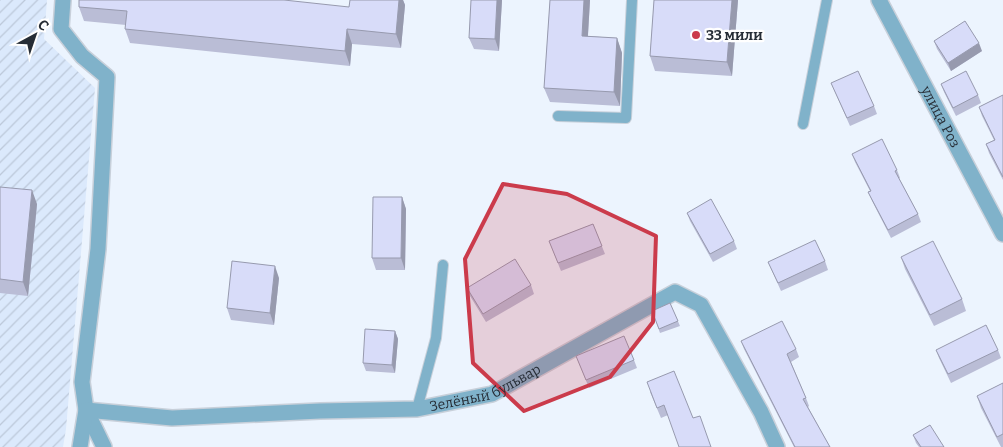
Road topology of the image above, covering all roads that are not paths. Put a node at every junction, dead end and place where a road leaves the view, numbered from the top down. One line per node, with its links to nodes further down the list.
1 (64, 0): 10 (street)
2 (632, 0): 5 (lane)
3 (827, 0): 6 (lane)
4 (878, 0): 7 (street, улица Роз)
5 (558, 116)
6 (803, 124)
7 (1003, 234)
8 (443, 265): 9 (lane)
9 (417, 409): 10 (street, Зелёный бульвар); 13 (street, Зелёный бульвар)
10 (86, 410): 11 (street); 12 (street)
11 (80, 447)
12 (104, 447)
13 (777, 447)

